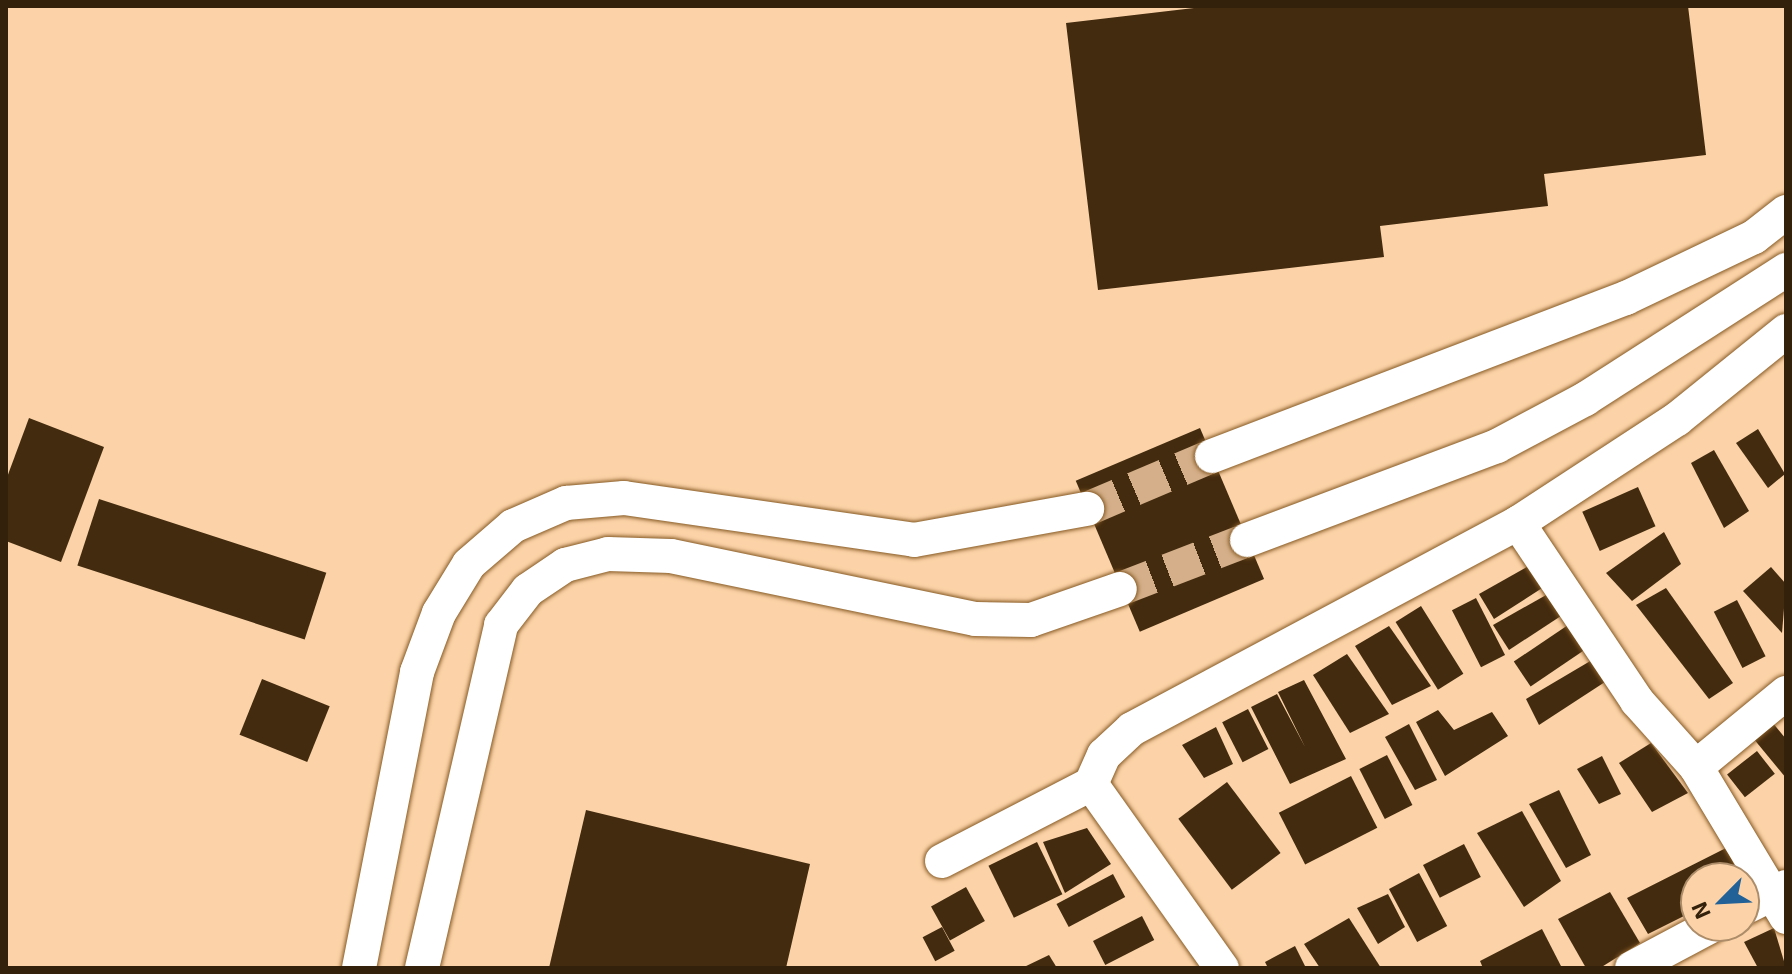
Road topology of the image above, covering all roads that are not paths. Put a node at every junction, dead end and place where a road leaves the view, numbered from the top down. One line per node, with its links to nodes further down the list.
1 (1786, 212): 4 (street)
2 (1786, 270): 7 (street)
3 (1786, 331): 6 (street)
4 (1212, 456)
5 (1087, 509): 15 (street)
6 (1518, 523): 10 (street); 11 (street)
7 (1247, 540)
8 (1120, 589): 16 (street)
9 (1786, 693): 10 (street)
10 (1696, 767): 13 (street)
11 (1091, 784): 12 (street); 17 (street)
12 (942, 861)
13 (1772, 901)
14 (1681, 942): 18 (street)
15 (359, 968)
16 (422, 968)
17 (1222, 968)
18 (1632, 968)

